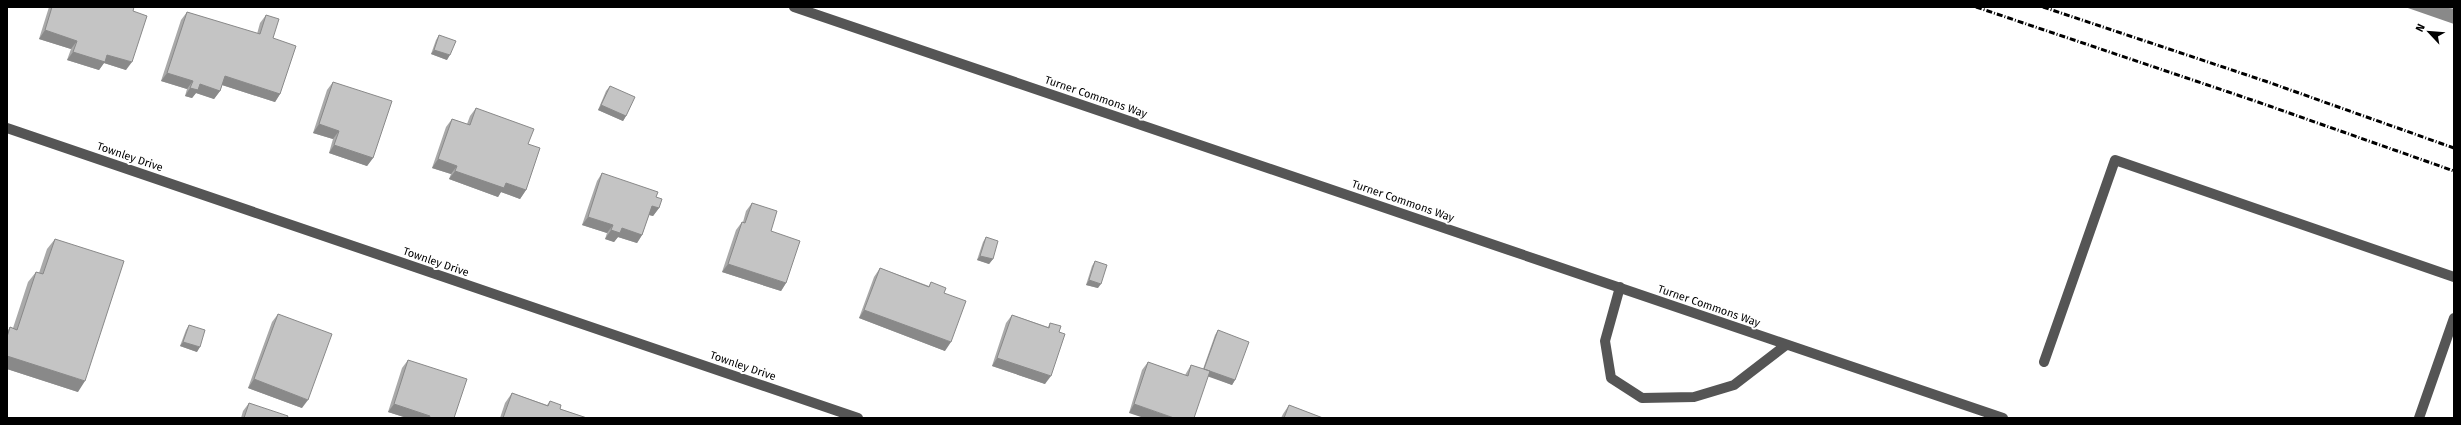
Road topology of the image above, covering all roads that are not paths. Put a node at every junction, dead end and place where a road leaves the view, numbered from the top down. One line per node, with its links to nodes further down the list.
1 (794, 7): 4 (street, Turner Commons Way)
2 (7, 128): 8 (street, Townley Drive)
3 (2454, 277): 7 (street)
4 (1620, 287): 6 (street, Turner Commons Way); 6 (street)
5 (2454, 318): 10 (street)
6 (1786, 345): 9 (street, Turner Commons Way)
7 (2044, 362)
8 (858, 418)
9 (2003, 418)
10 (2419, 418)

